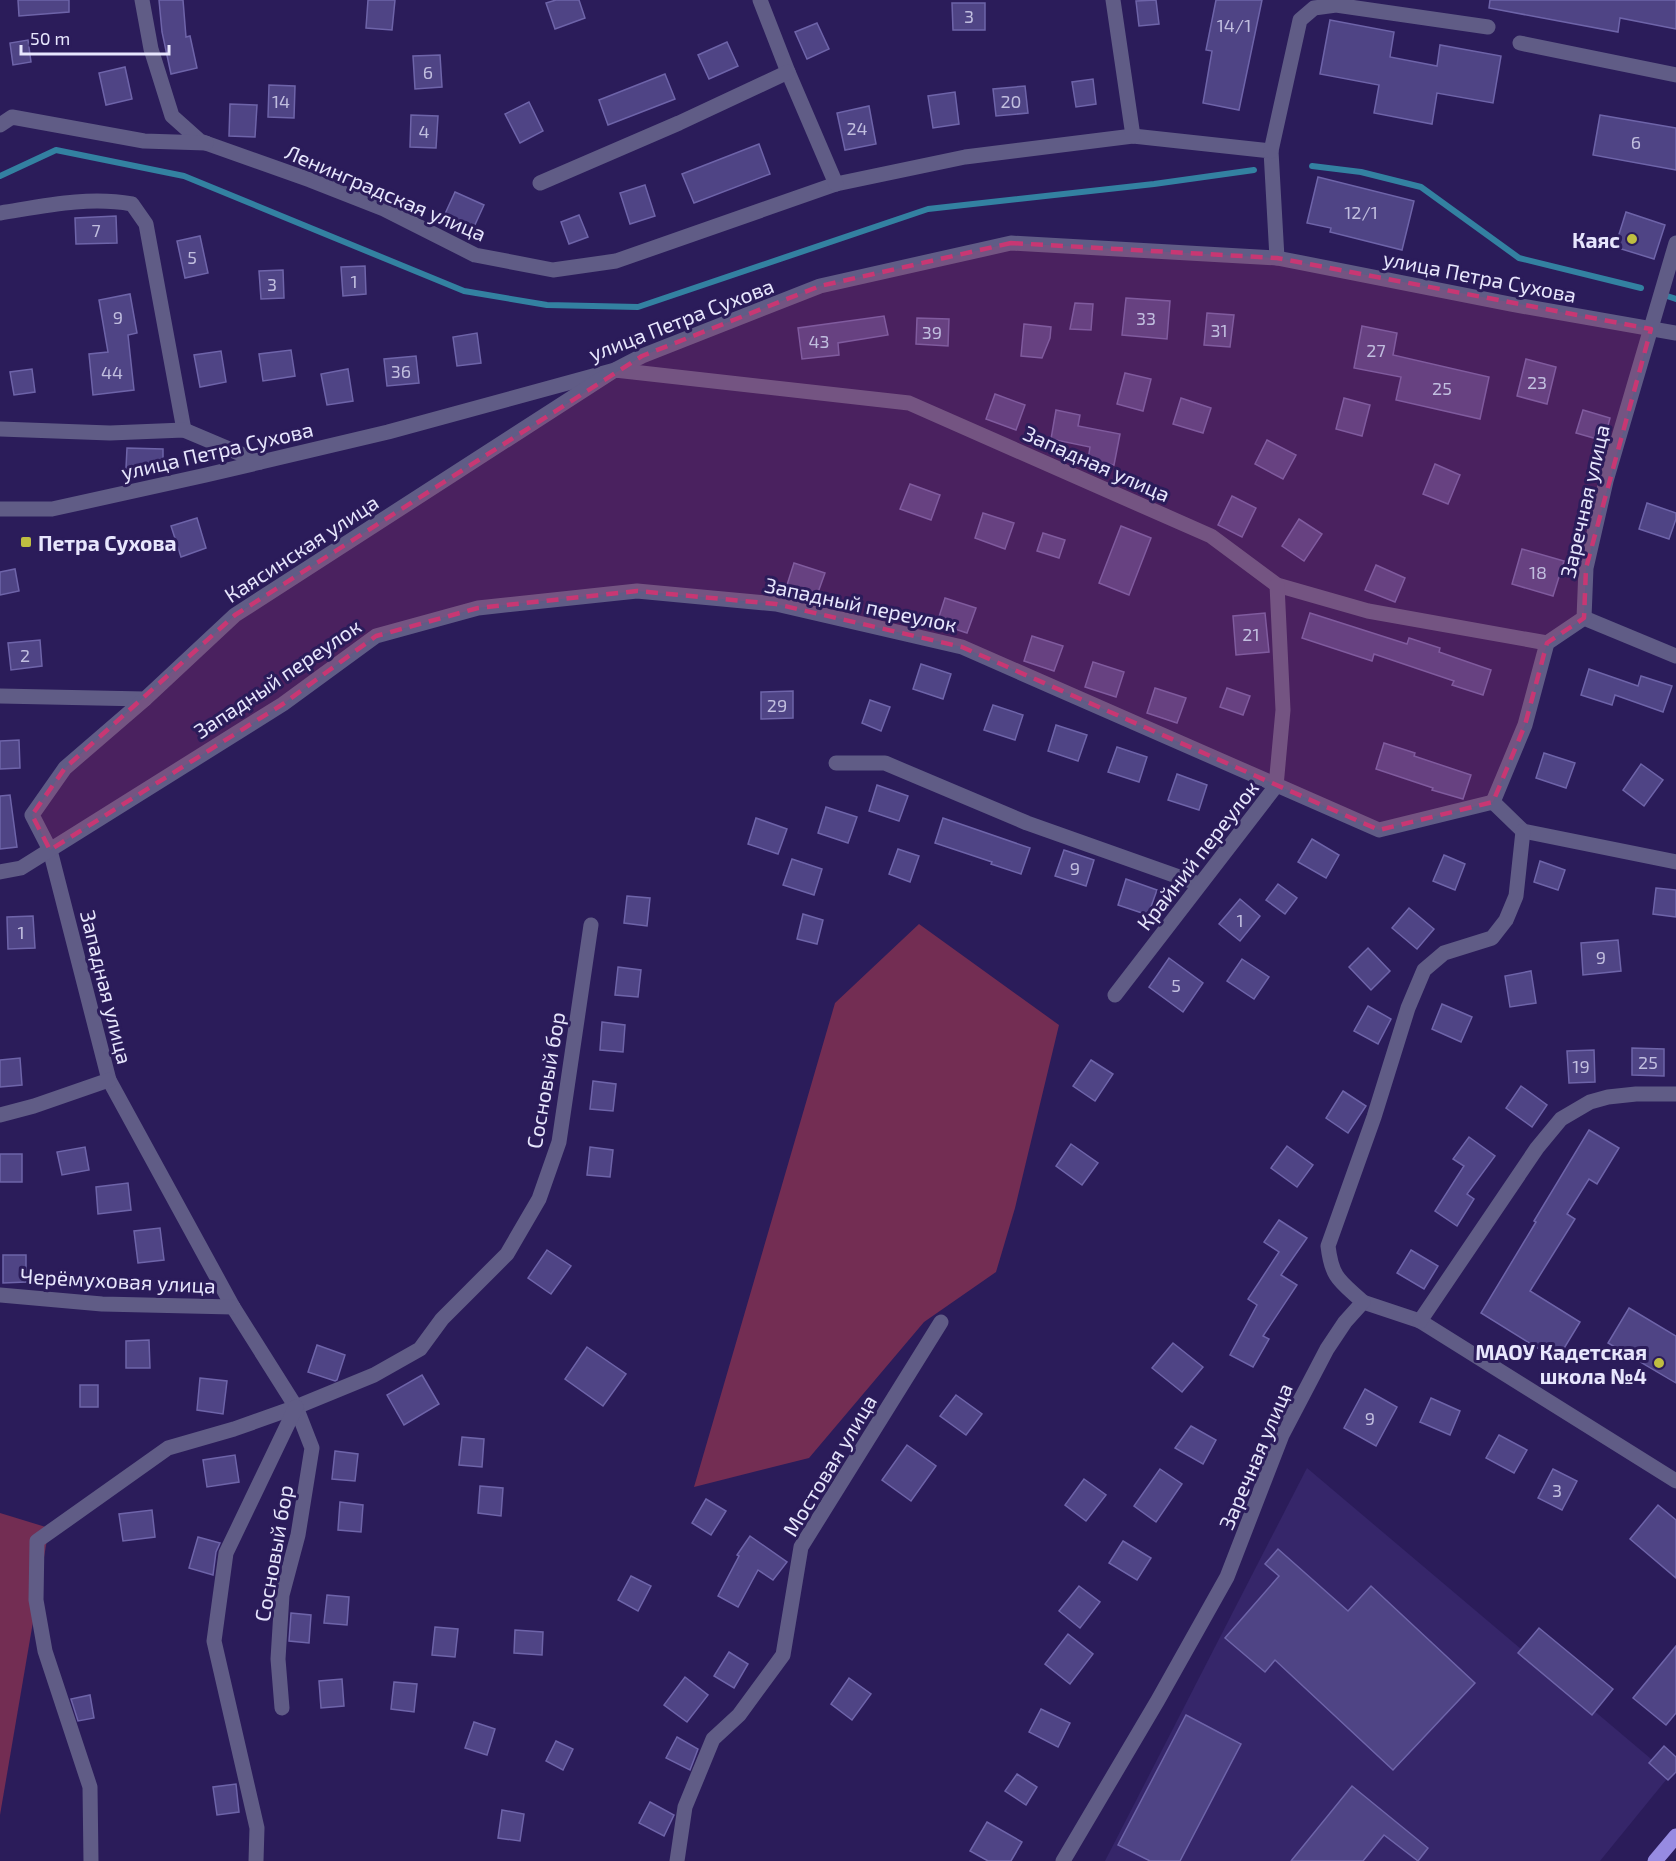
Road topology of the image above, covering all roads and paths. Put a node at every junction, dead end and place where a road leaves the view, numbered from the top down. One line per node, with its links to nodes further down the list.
1 (142, 0): 10 (street, Ленинградская улица)
2 (760, 0): 6 (street)
3 (1113, 0): 9 (street)
4 (1488, 27): 11 (street)
5 (1520, 43): 7 (street)
6 (788, 72): 12 (street); 13 (street)
7 (1676, 75)
8 (0, 125): 10 (street, Ленинградская улица)
9 (1133, 136): 11 (street); 13 (street)
10 (206, 143): 13 (street, Ленинградская улица)
11 (1271, 151): 16 (street)
12 (540, 183)
13 (836, 184)
14 (0, 213): 21 (street)
15 (1676, 243): 17 (street, Заречная улица)
16 (1277, 258): 17 (street, улица Петра Сухова); 19 (street, улица Петра Сухова)
17 (1651, 329): 18 (street, улица Петра Сухова); 25 (street, Заречная улица)
18 (1676, 333)
19 (615, 370): 22 (street, улица Петра Сухова); 24 (street, Западная улица); 29 (street, Каясинская улица)
20 (0, 429): 21 (street)
21 (184, 430): 22 (street)
22 (260, 462): 23 (street, улица Петра Сухова)
23 (0, 509)
24 (1277, 585): 26 (street, Западная улица); 31 (street, Крайний переулок)
25 (1584, 618): 26 (street); 27 (street)
26 (1547, 643): 32 (street)
27 (1676, 656)
28 (0, 696): 29 (street)
29 (145, 699): 34 (street, Западная улица)
30 (836, 763): 37 (street)
31 (1276, 786): 32 (street, Западный переулок); 34 (street, Западный переулок); 37 (street, Крайний переулок)
32 (1493, 802): 33 (street)
33 (1523, 831): 35 (street); 44 (street)
34 (50, 850): 36 (street, Западный переулок); 40 (street, Западная улица)
35 (1676, 862)
36 (0, 872)
37 (1199, 884): 39 (street, Крайний переулок)
38 (591, 925): 48 (street, Сосновый бор)
39 (1115, 995)
40 (109, 1080): 42 (street); 45 (street, Западная улица)
41 (1676, 1094): 46 (street)
42 (0, 1114)
43 (0, 1295): 45 (street, Черёмуховая улица)
44 (1363, 1302): 46 (street); 55 (street, Заречная улица)
45 (233, 1307): 48 (street, Сосновый бор)
46 (1420, 1321): 49 (street)
47 (941, 1322): 54 (street, Мостовая улица)
48 (296, 1407): 50 (street, Сосновый бор); 52 (street); 53 (street)
49 (1676, 1481)
50 (282, 1708)
51 (1676, 1836): 56 (main road)
52 (91, 1861)
53 (256, 1861)
54 (677, 1861)
55 (1064, 1861)
56 (1655, 1861)

